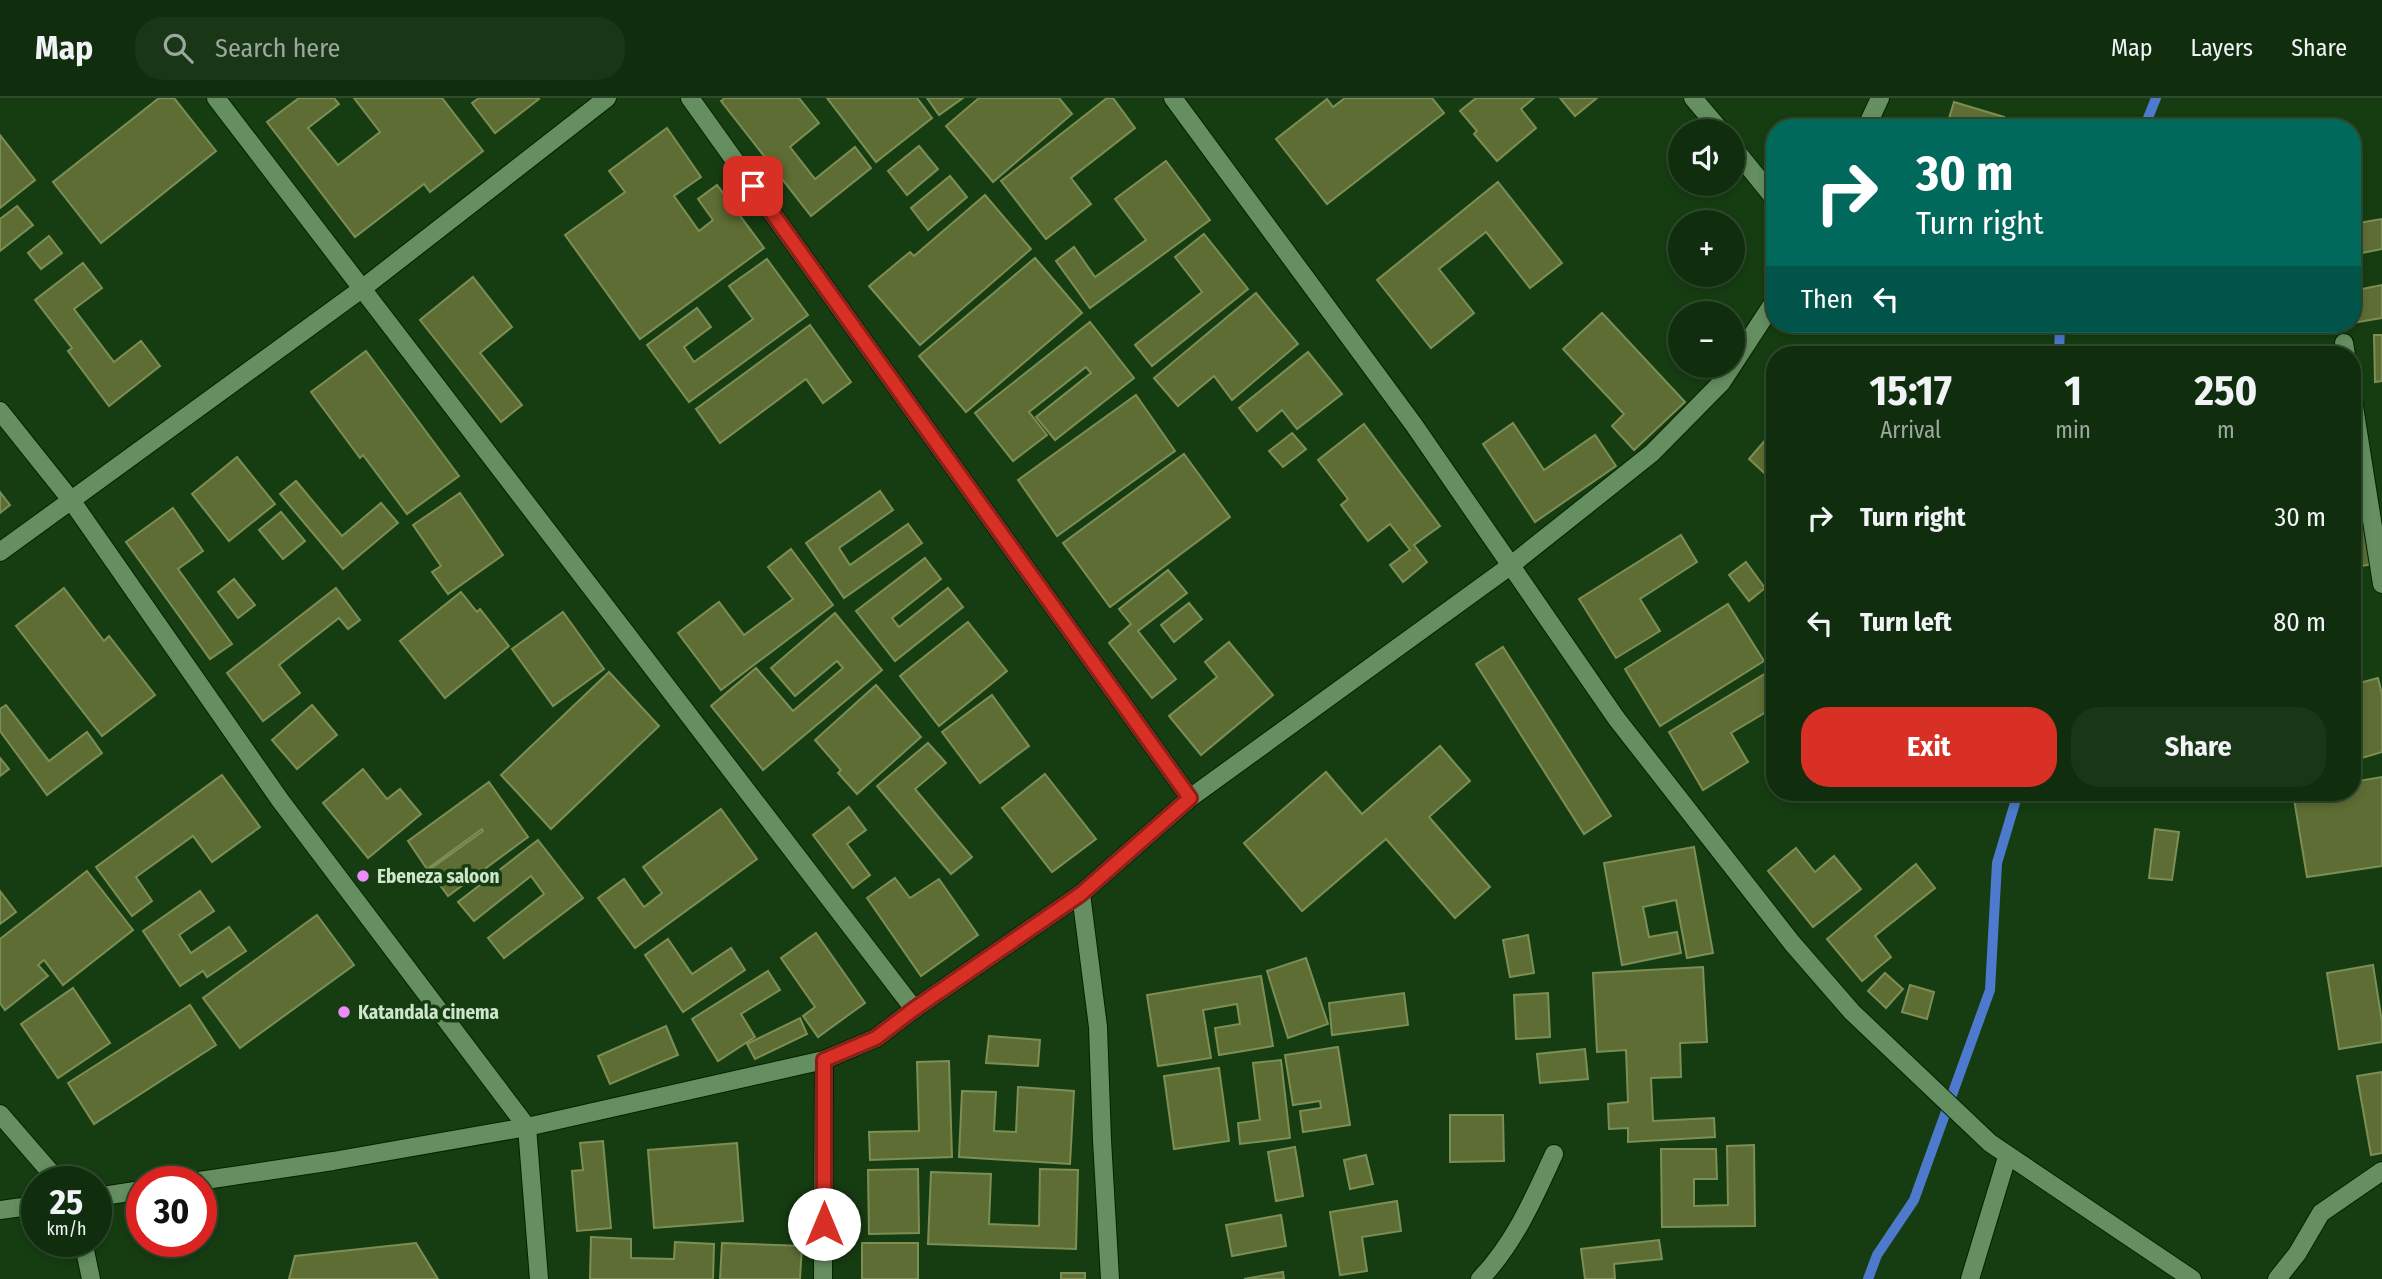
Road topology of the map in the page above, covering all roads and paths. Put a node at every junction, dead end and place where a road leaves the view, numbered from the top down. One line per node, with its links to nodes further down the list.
1 (216, 98): 11 (street)
2 (607, 98): 11 (street)
3 (690, 98): 19 (street)
4 (1172, 98): 17 (street)
5 (1693, 98): 7 (street)
6 (1880, 98): 8 (street)
7 (1711, 119)
8 (1870, 119)
9 (1745, 162): 10 (street)
10 (1766, 188)
11 (363, 288): 15 (street); 21 (street)
12 (1766, 314): 17 (street)
13 (0, 411): 15 (street)
14 (2361, 451): 18 (street)
15 (71, 500): 16 (street); 24 (street)
16 (0, 552)
17 (1510, 566): 19 (street); 26 (street)
18 (2382, 584)
19 (1190, 798): 20 (street)
20 (1081, 894): 21 (street); 36 (street)
21 (914, 1009): 22 (street)
22 (824, 1060): 24 (street); 35 (street)
23 (0, 1114): 27 (street)
24 (527, 1127): 29 (street); 34 (street)
25 (1554, 1154): 37 (street)
26 (2007, 1157): 38 (street); 39 (street)
27 (45, 1166)
28 (2382, 1171): 40 (street)
29 (217, 1178)
30 (21, 1207): 31 (street)
31 (0, 1210)
32 (86, 1257): 33 (street)
33 (91, 1279)
34 (539, 1279)
35 (823, 1279)
36 (1110, 1279)
37 (1480, 1279)
38 (1970, 1279)
39 (2192, 1279)
40 (2277, 1279)

